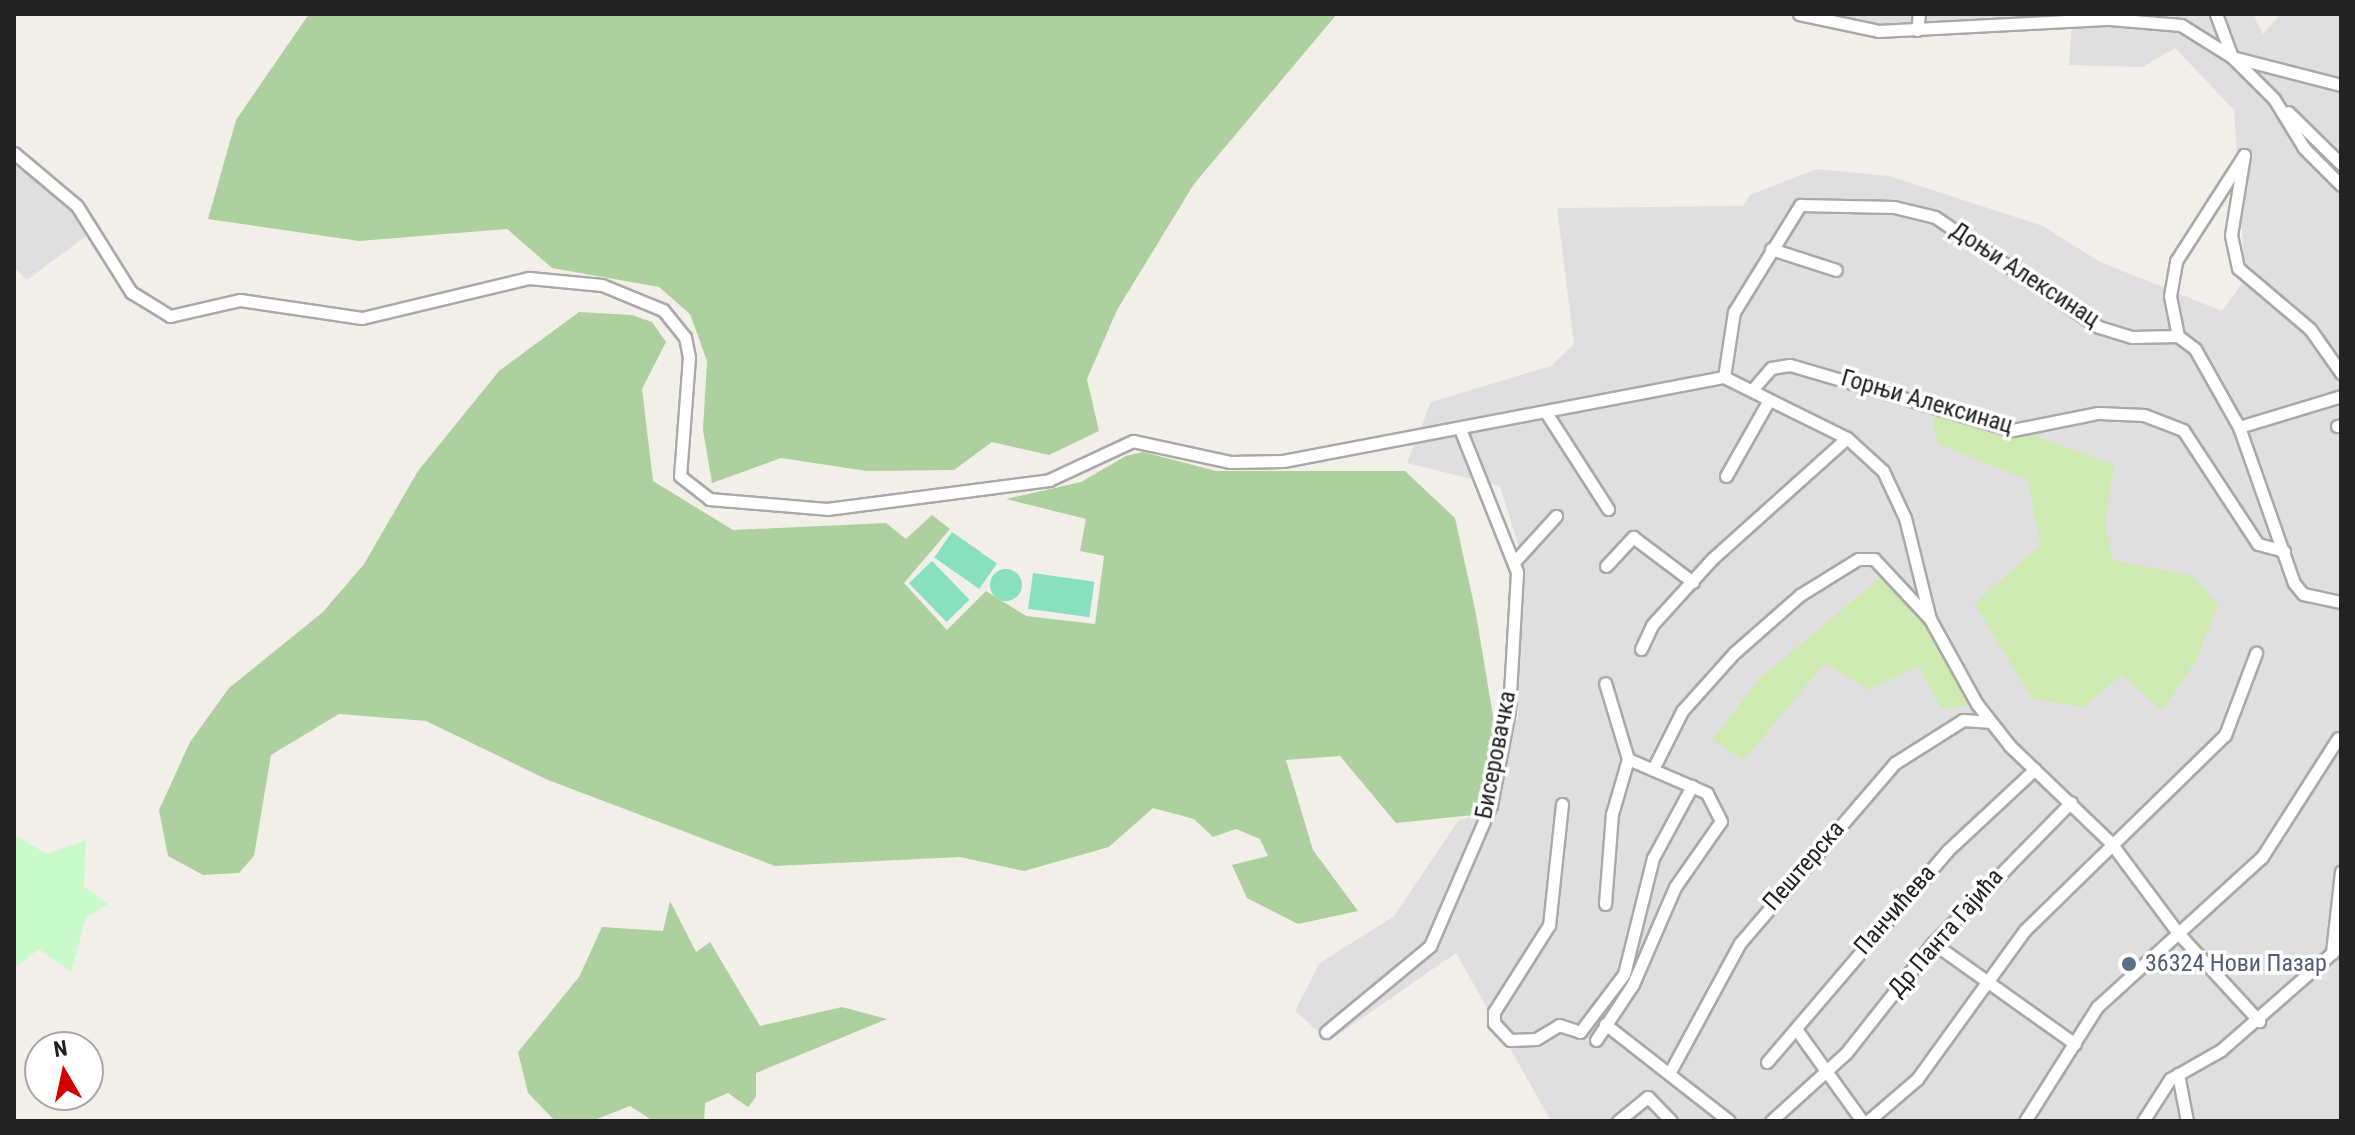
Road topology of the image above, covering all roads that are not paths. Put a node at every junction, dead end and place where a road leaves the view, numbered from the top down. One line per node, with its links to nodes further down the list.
1 (1799, 14): 4 (street)
2 (1919, 14): 4 (street)
3 (2216, 14): 5 (street)
4 (1917, 30): 5 (street)
5 (2232, 57): 6 (street); 7 (street)
6 (2341, 85)
7 (2274, 99): 9 (street); 10 (street)
8 (14, 153): 21 (street)
9 (2341, 164)
10 (2341, 185)
11 (1771, 249): 12 (street); 13 (street, Доњи Алексинац); 15 (street)
12 (1836, 270)
13 (2178, 336): 14 (street); 20 (street)
14 (2341, 373)
15 (1724, 377): 16 (street); 19 (street)
16 (1752, 390): 18 (street); 26 (street, Горњи Алексинац)
17 (2341, 396): 20 (street)
18 (1769, 400): 22 (street); 23 (street)
19 (1547, 414): 21 (street); 24 (street)
20 (2239, 427): 26 (street)
21 (1460, 429): 27 (street, Бисеровачка)
22 (1847, 438): 29 (street); 31 (street)
23 (1726, 476)
24 (1608, 509)
25 (1556, 516): 27 (street)
26 (2284, 551): 30 (street)
27 (1515, 561): 53 (street, Бисеровачка)
28 (1606, 566): 29 (street)
29 (1693, 582): 32 (street)
30 (2341, 602)
31 (1930, 619): 35 (street); 38 (street)
32 (1641, 649)
33 (2256, 653): 43 (street)
34 (1605, 683): 37 (street)
35 (1989, 722): 39 (street); 57 (street, Пештерска)
36 (2338, 738): 46 (street)
37 (1628, 759): 38 (street); 45 (street)
38 (1654, 767): 40 (street)
39 (2035, 769): 41 (street); 52 (street, Панчићева)
40 (1692, 786): 42 (street); 51 (street)
41 (2071, 802): 43 (street); 47 (street, Др Панта Гајића)
42 (1562, 804)
43 (2111, 843): 46 (street); 49 (street)
44 (2341, 871): 48 (street)
45 (1605, 904)
46 (2178, 933): 50 (street); 55 (street)
47 (1933, 943): 49 (street); 58 (street, Др Панта Гајића)
48 (2336, 949): 50 (street)
49 (1984, 982): 55 (street); 64 (street)
50 (2259, 1021): 59 (street)
51 (1605, 1024): 54 (street); 57 (street)
52 (1796, 1029): 56 (street, Панчићева); 58 (street)
53 (1326, 1032)
54 (1596, 1040)
55 (2075, 1044): 65 (street)
56 (1767, 1062)
57 (1671, 1070): 62 (street)
58 (1827, 1071): 63 (street, Др Панта Гајића); 64 (street)
59 (2178, 1074): 66 (street); 67 (street)
60 (1618, 1121): 61 (street)
61 (1671, 1121)
62 (1729, 1121)
63 (1771, 1121)
64 (1865, 1121)
65 (2025, 1121)
66 (2143, 1121)
67 (2187, 1121)

